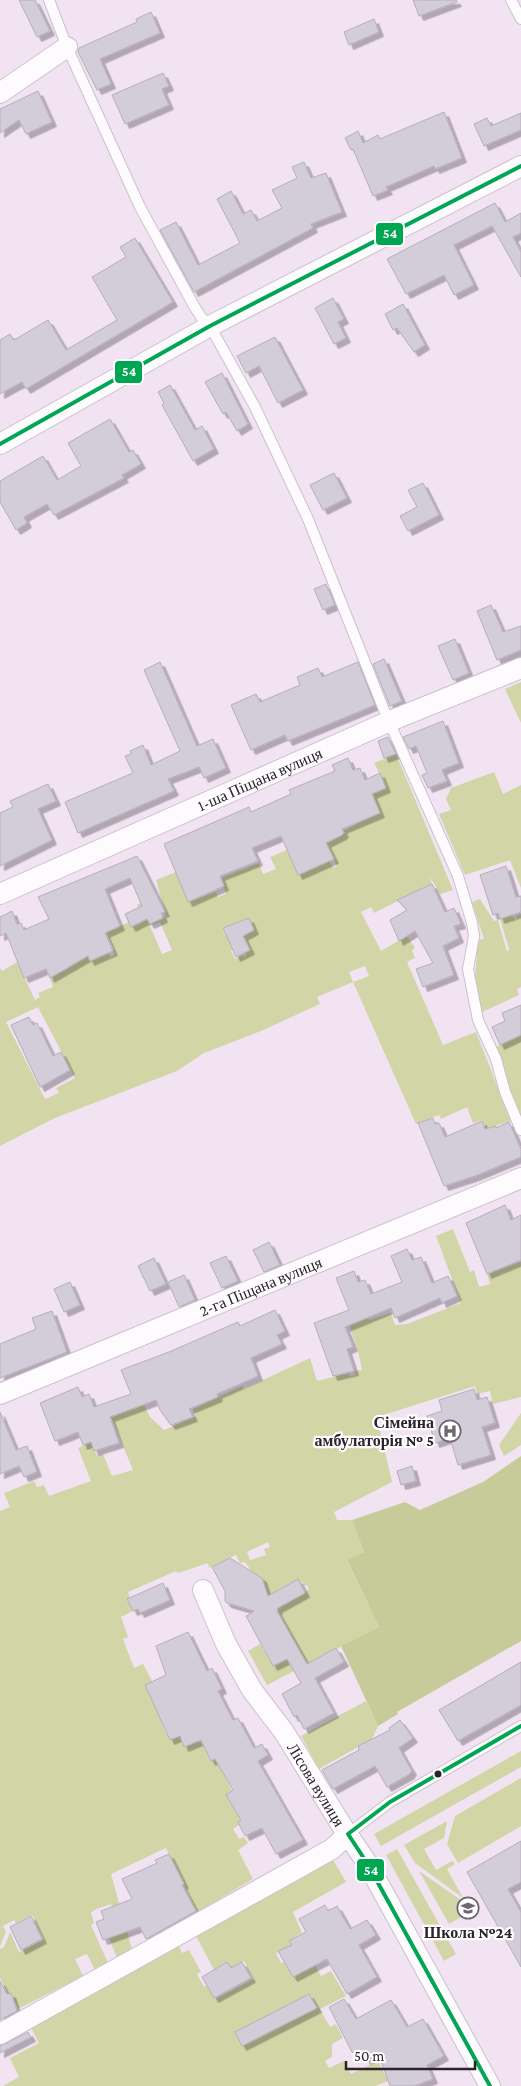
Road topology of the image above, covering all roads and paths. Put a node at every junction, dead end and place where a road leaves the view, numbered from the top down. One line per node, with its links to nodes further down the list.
1 (49, 0): 4 (lane)
2 (511, 0): 3 (lane)
3 (521, 19)
4 (67, 47): 5 (street); 7 (lane)
5 (0, 93)
6 (521, 166): 7 (street)
7 (210, 326): 8 (street); 10 (lane)
8 (0, 444)
9 (521, 668): 10 (street, 1-ша Піщана вулиця)
10 (390, 721): 11 (street, 1-ша Піщана вулиця); 12 (lane)
11 (0, 894)
12 (521, 1130)
13 (521, 1178): 14 (street, 2-га Піщана вулиця)
14 (0, 1394)
15 (203, 1590): 17 (street, Лісова вулиця)
16 (521, 1726): 17 (lane)
17 (348, 1834): 18 (street); 19 (street, Лісова вулиця)
18 (0, 2034)
19 (490, 2086)

